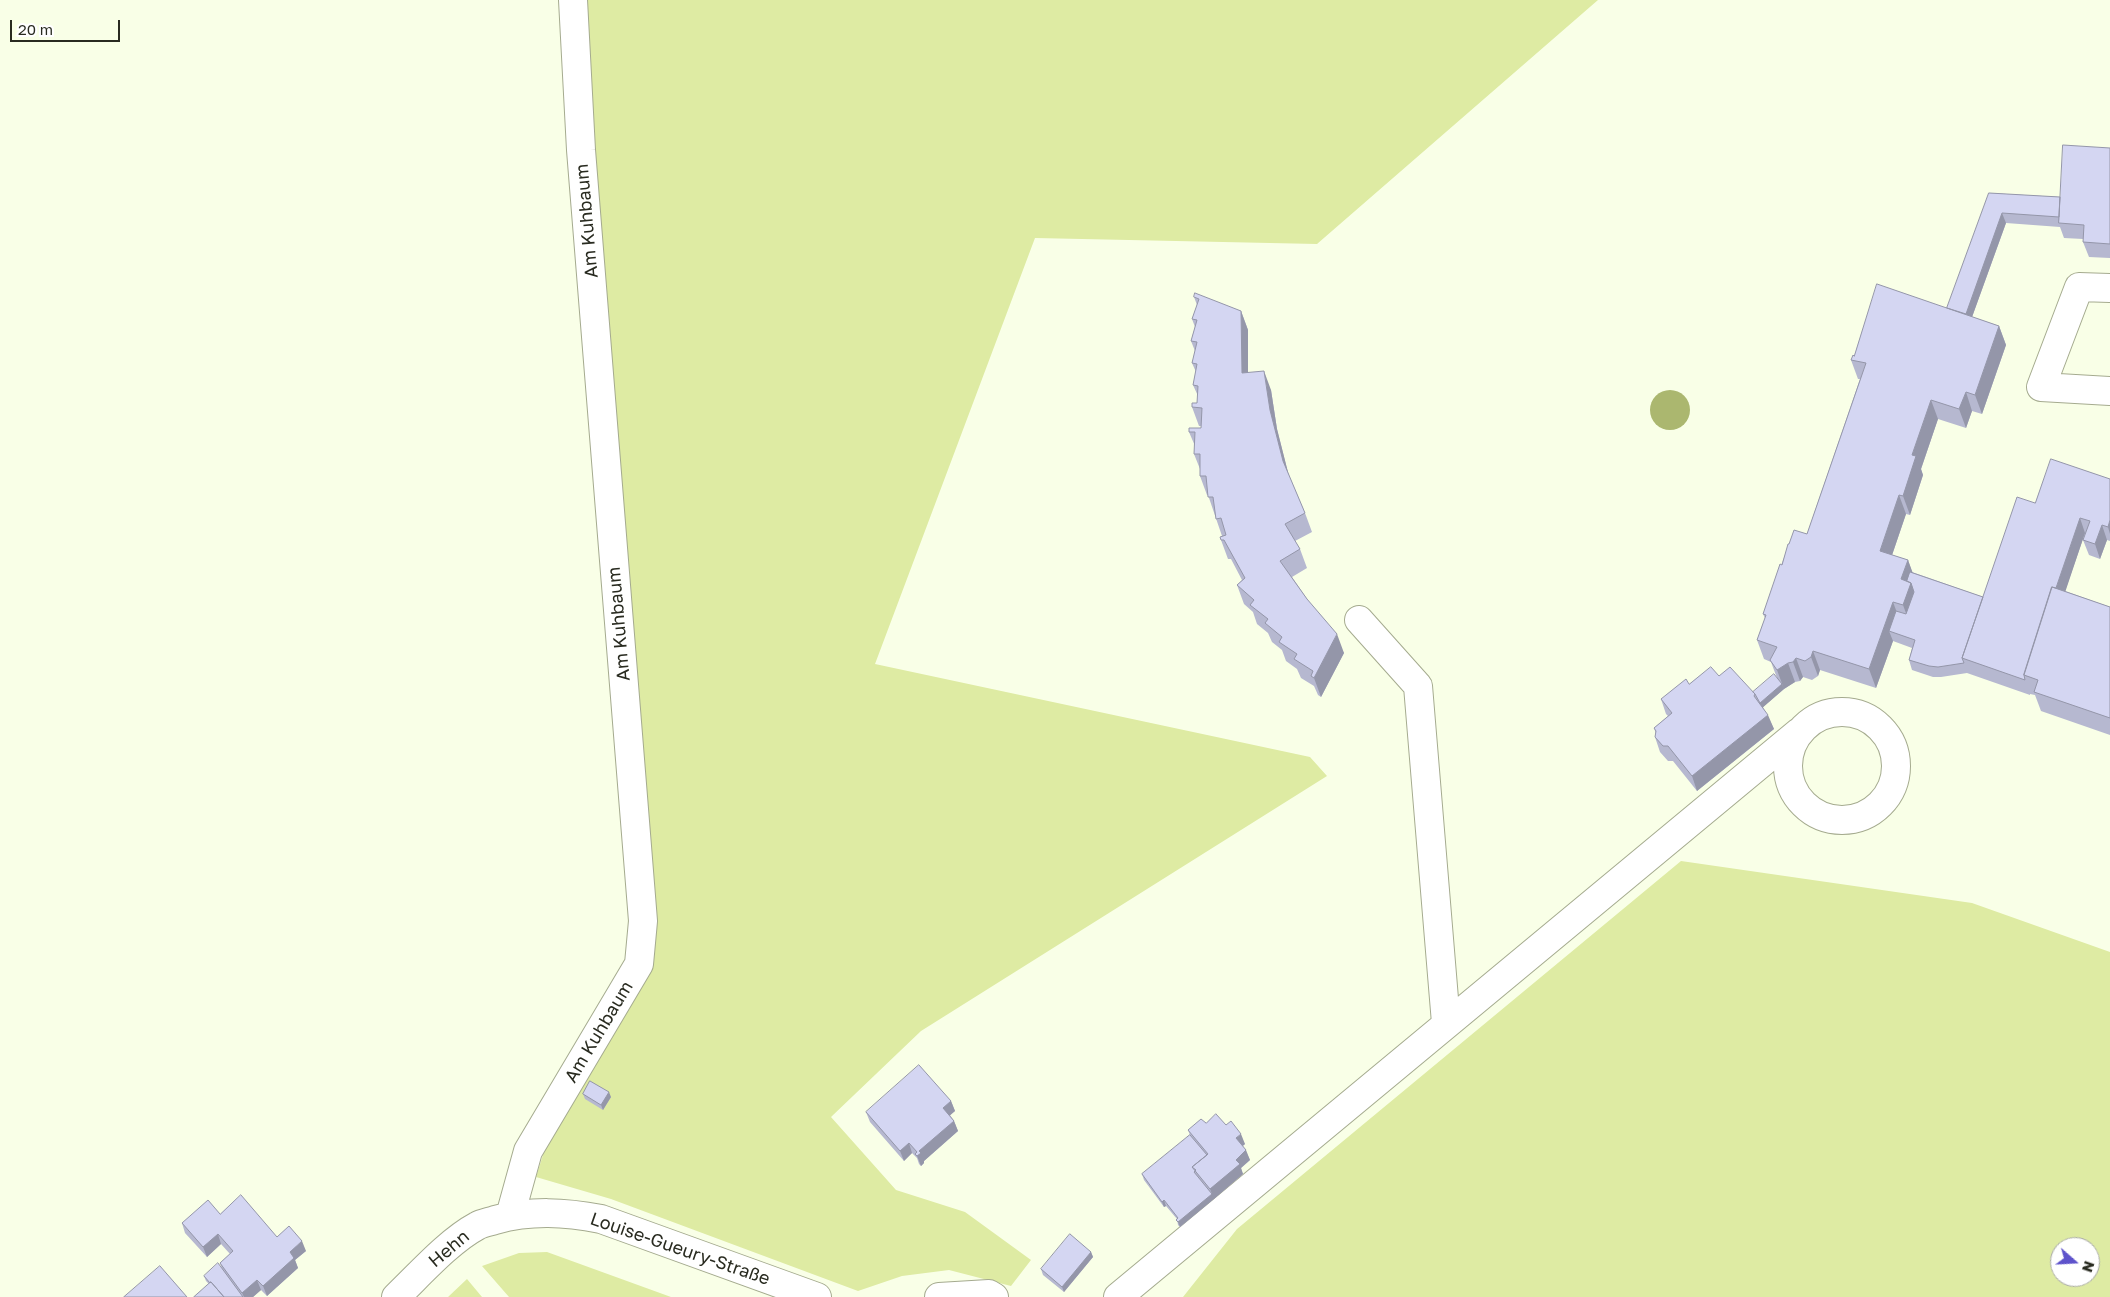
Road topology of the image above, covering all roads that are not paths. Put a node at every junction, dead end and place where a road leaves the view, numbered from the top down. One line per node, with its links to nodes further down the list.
1 (573, 0): 7 (street, Am Kuhbaum)
2 (2110, 288): 3 (street)
3 (2110, 391)
4 (1359, 620): 6 (street)
5 (1799, 732): 6 (street)
6 (1446, 1023): 12 (street)
7 (510, 1216): 8 (street, Hehn); 9 (street, Louise-Gueury-Straße)
8 (396, 1297)
9 (817, 1297)
10 (939, 1297): 11 (street)
11 (994, 1297)
12 (1118, 1297)

